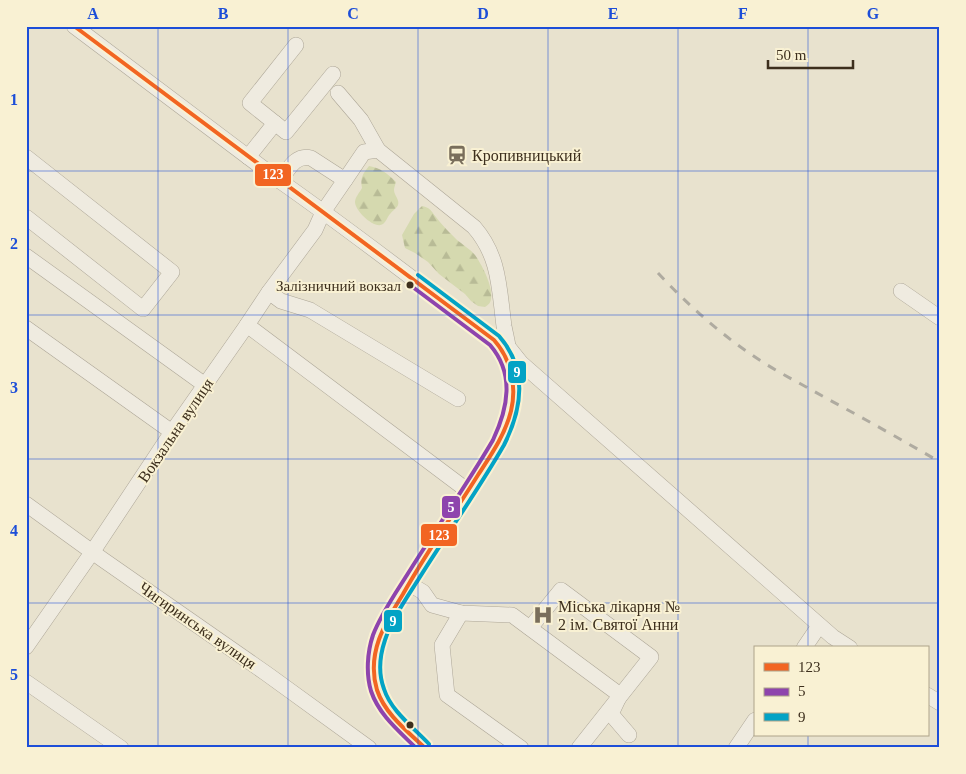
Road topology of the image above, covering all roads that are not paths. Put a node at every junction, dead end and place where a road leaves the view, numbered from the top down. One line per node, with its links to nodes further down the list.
1 (74, 26): 8 (street)
2 (296, 46): 5 (street)
3 (332, 74): 5 (street)
4 (338, 93): 6 (street)
5 (275, 123): 8 (street)
6 (378, 150): 9 (street, Вокзальна вулиця); 19 (street)
7 (26, 157): 12 (street)
8 (248, 157): 10 (street)
9 (346, 180): 10 (street); 11 (street, Вокзальна вулиця)
10 (280, 181): 11 (street)
11 (323, 212): 15 (street, Вокзальна вулиця); 20 (street)
12 (26, 218)
13 (26, 256): 21 (street)
14 (901, 291): 16 (street)
15 (269, 292): 17 (street, Вокзальна вулиця); 22 (street)
16 (940, 318)
17 (248, 325): 21 (street, Вокзальна вулиця); 24 (street)
18 (26, 328): 23 (street)
19 (509, 348): 20 (street); 29 (street)
20 (509, 367): 24 (street)
21 (205, 385): 23 (street, Вокзальна вулиця)
22 (458, 398)
23 (172, 432): 26 (street, Вокзальна вулиця)
24 (468, 491): 27 (street)
25 (26, 504): 26 (street, Чигиринська вулиця)
26 (93, 551): 33 (street, Вокзальна вулиця); 41 (street, Чигиринська вулиця)
27 (408, 582): 28 (street); 42 (street)
28 (461, 614): 30 (street); 43 (street)
29 (820, 626): 31 (street); 32 (street)
30 (530, 628): 35 (street); 35 (street)
31 (805, 646)
32 (847, 646)
33 (26, 647)
34 (26, 682): 40 (street)
35 (620, 695): 39 (street); 44 (street)
36 (928, 696): 37 (street)
37 (940, 703)
38 (754, 721): 45 (street)
39 (629, 735)
40 (121, 748)
41 (369, 748)
42 (425, 748)
43 (521, 748)
44 (579, 748)
45 (736, 748)

